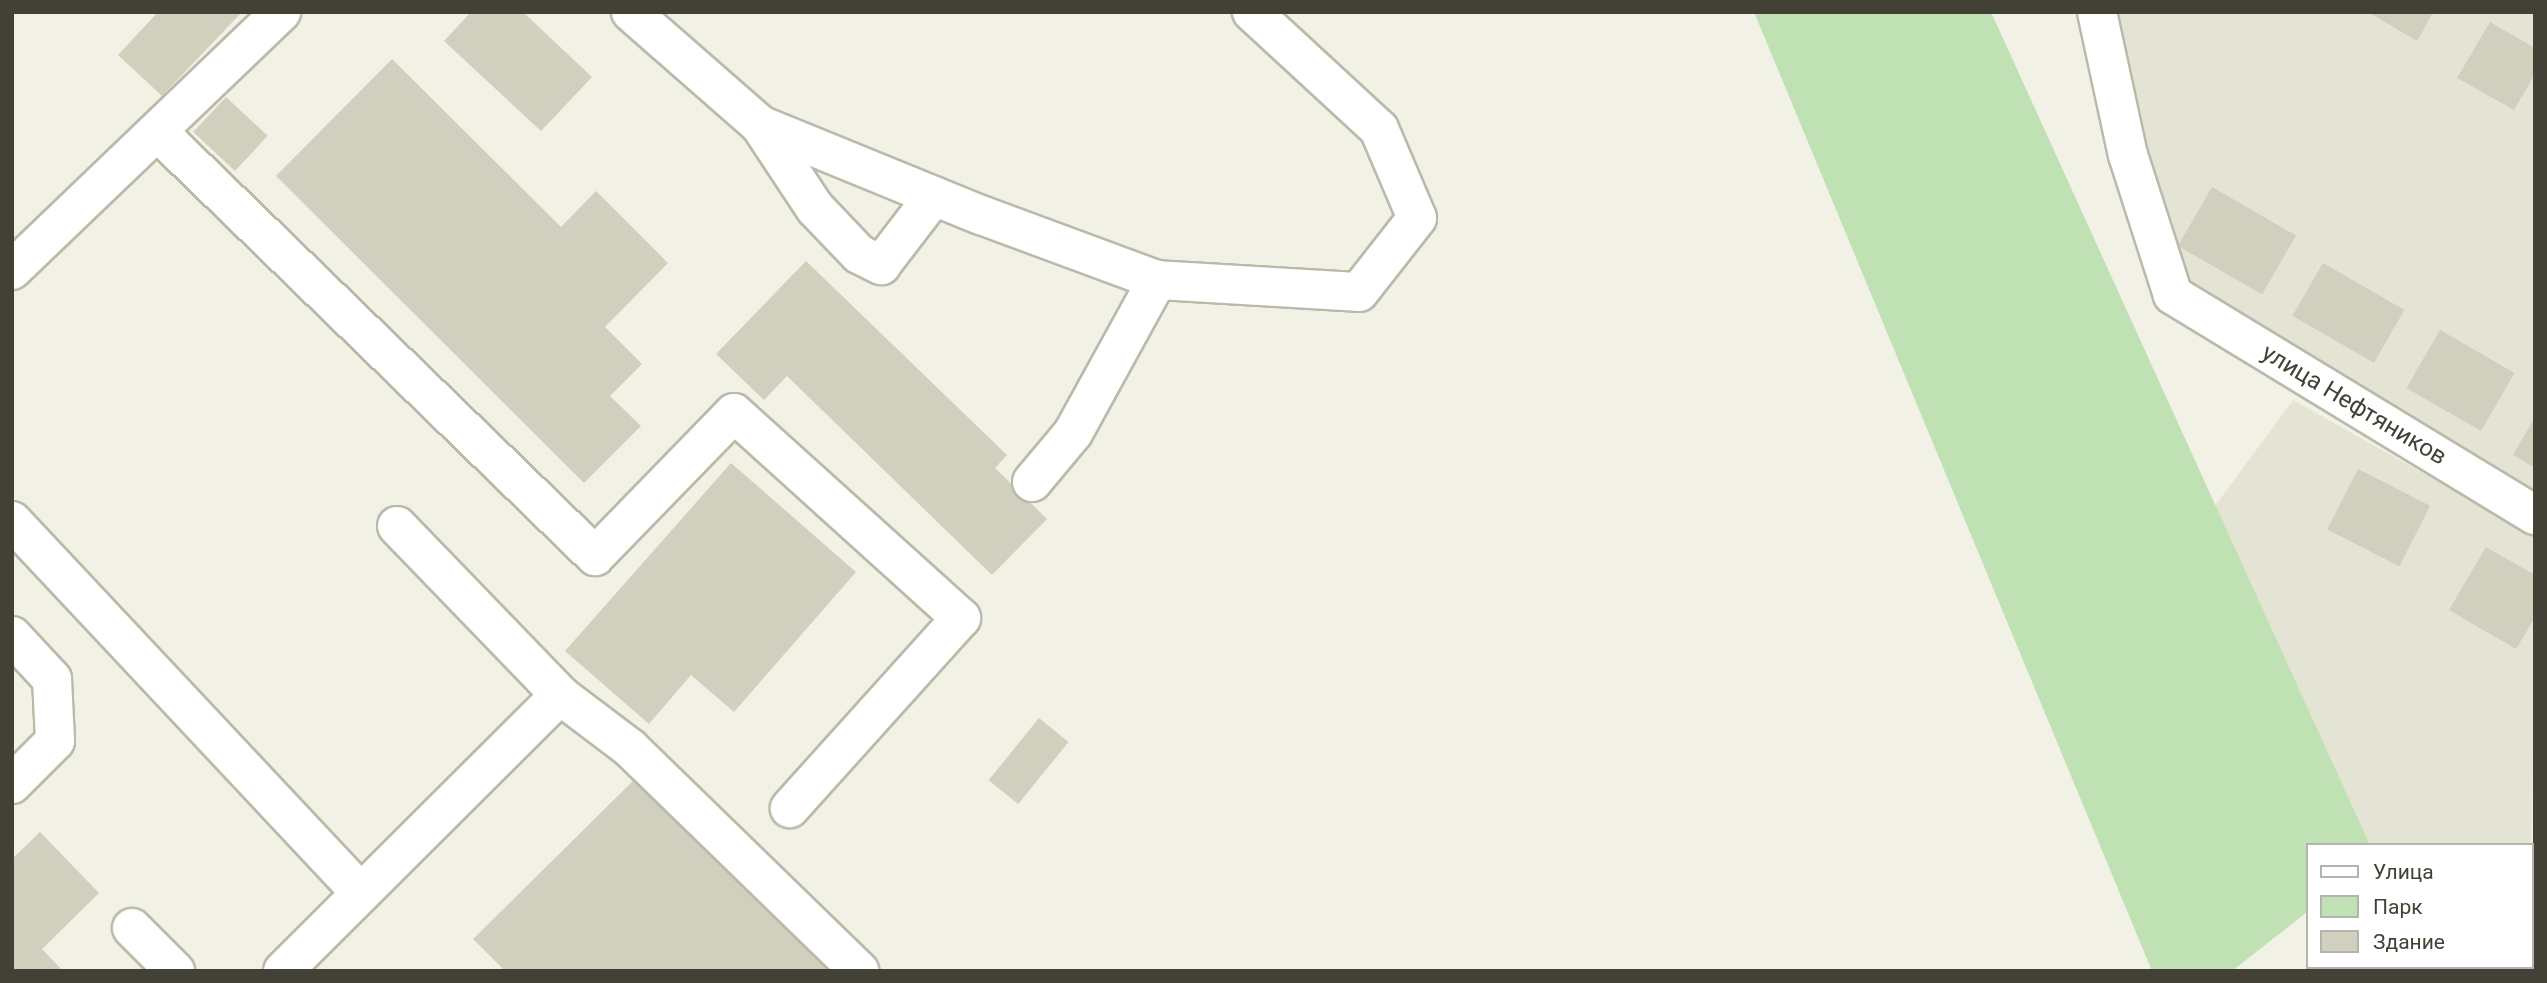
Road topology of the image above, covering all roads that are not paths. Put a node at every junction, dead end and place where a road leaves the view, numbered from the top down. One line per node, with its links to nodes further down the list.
1 (281, 12): 6 (street)
2 (631, 12): 5 (street)
3 (1252, 12): 9 (street)
4 (2097, 12): 11 (street, улица Нефтяников)
5 (760, 125): 7 (street); 7 (street)
6 (159, 132): 8 (street); 17 (street)
7 (934, 196): 9 (street)
8 (12, 270)
9 (1157, 280): 10 (street)
10 (1032, 482)
11 (2535, 515)
12 (12, 521): 18 (street)
13 (397, 526): 15 (street)
14 (12, 636): 16 (street)
15 (560, 695): 18 (street); 23 (street)
16 (12, 784)
17 (790, 808)
18 (361, 893): 22 (street)
19 (132, 928): 21 (street)
20 (2535, 965): 24 (street)
21 (175, 971)
22 (283, 971)
23 (859, 971)
24 (2532, 971)

